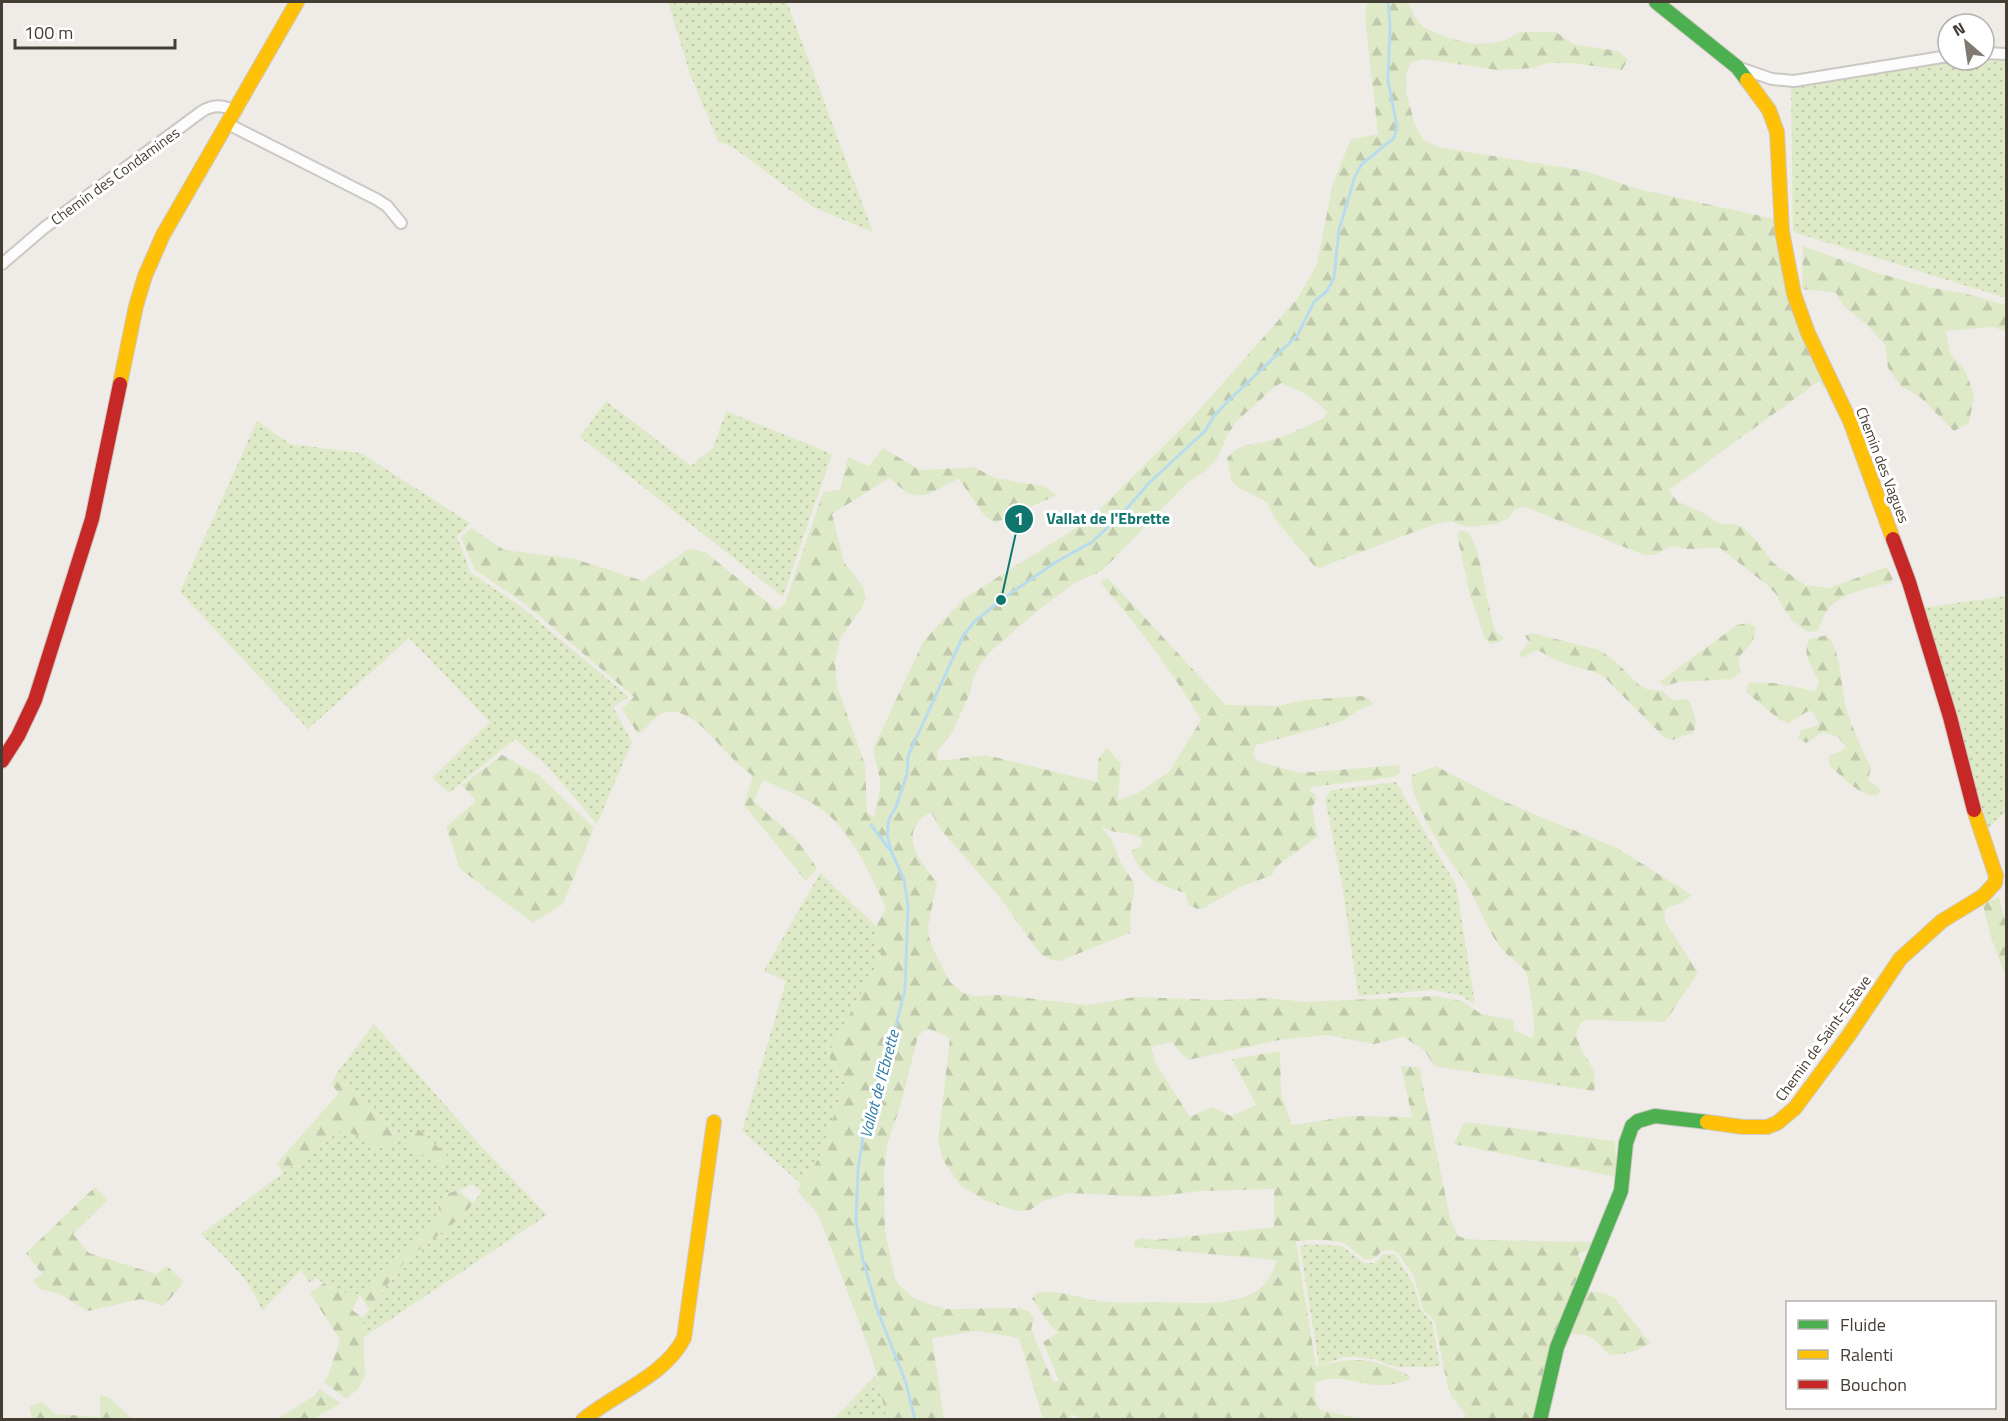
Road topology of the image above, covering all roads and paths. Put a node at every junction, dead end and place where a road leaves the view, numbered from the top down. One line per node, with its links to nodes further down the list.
1 (297, 2): 5 (street)
2 (1656, 2): 4 (street, Chemin des Vagues)
3 (1936, 58): 4 (street)
4 (1737, 67): 9 (street, Chemin des Vagues)
5 (232, 117): 6 (street); 7 (street, Chemin des Condamines); 8 (street)
6 (401, 223)
7 (2, 264)
8 (2, 761)
9 (1995, 883): 12 (street, Chemin de Saint-Estève)
10 (714, 1122): 11 (street)
11 (583, 1419)
12 (1540, 1419)

